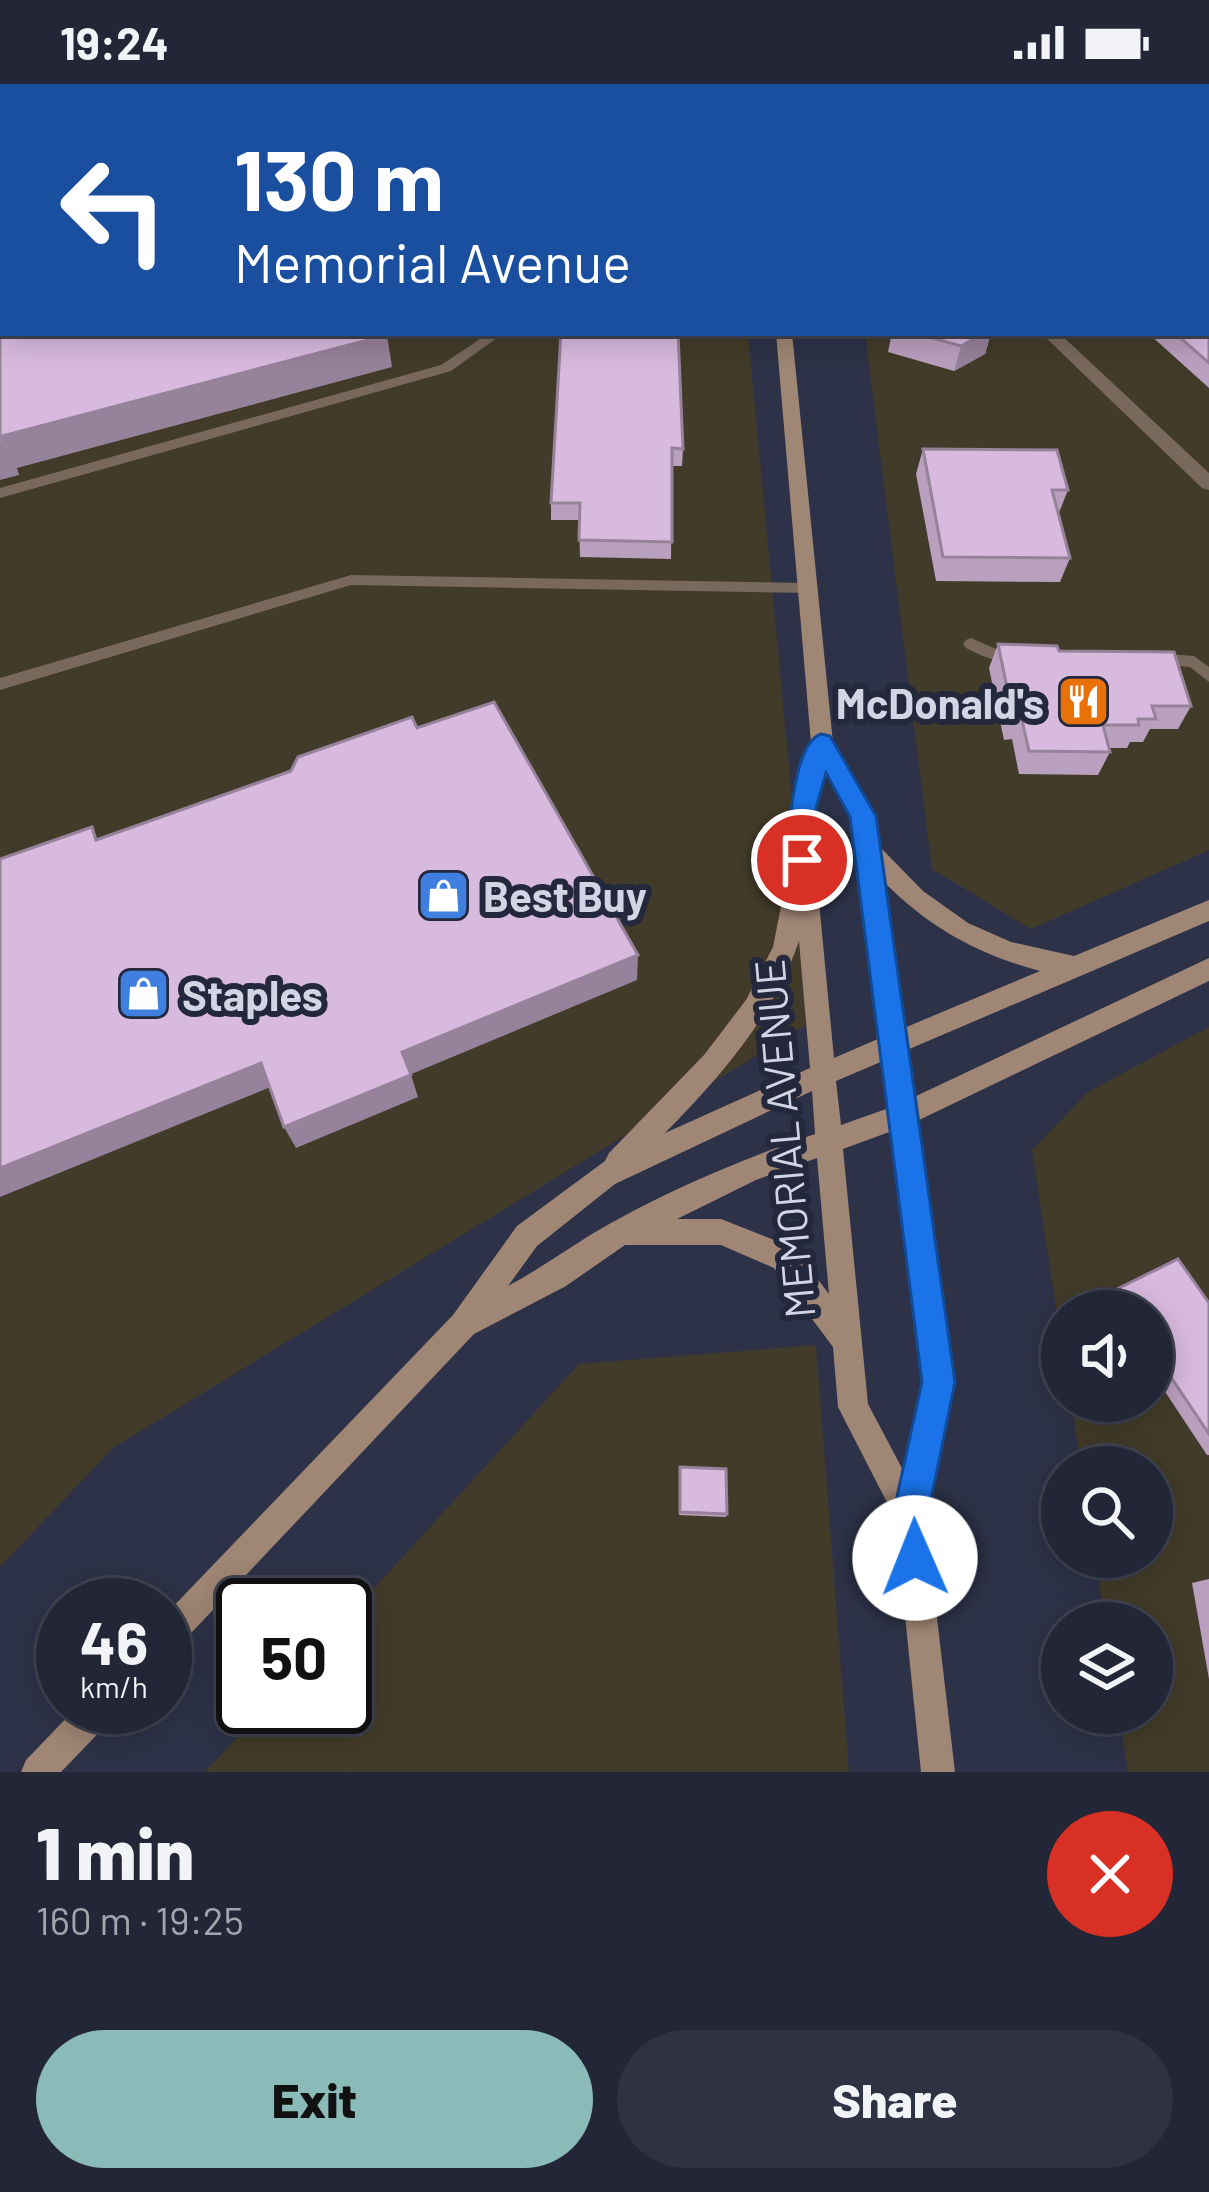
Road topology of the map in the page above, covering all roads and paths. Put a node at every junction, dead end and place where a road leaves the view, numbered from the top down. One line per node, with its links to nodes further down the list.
1 (494, 336): 5 (lane)
2 (784, 336): 6 (main road, MEMORIAL AVENUE)
3 (1052, 336): 4 (street)
4 (1209, 484)
5 (0, 493)
6 (808, 588): 13 (lane); 14 (main road, MEMORIAL AVENUE)
7 (971, 644): 8 (lane)
8 (1042, 656)
9 (1136, 658): 11 (lane)
10 (1209, 658): 11 (lane)
11 (1184, 660): 12 (lane)
12 (1209, 676)
13 (0, 684)
14 (821, 743): 15 (main road, MEMORIAL AVENUE); 16 (main road, MEMORIAL AVENUE)
15 (868, 850): 18 (main road); 20 (main road, MEMORIAL AVENUE)
16 (802, 860): 21 (main road, MEMORIAL AVENUE); 24 (main road)
17 (1209, 910): 18 (main road)
18 (1078, 967): 20 (main road)
19 (1209, 969): 22 (main road)
20 (896, 1044): 21 (main road); 22 (main road, MEMORIAL AVENUE)
21 (820, 1075): 23 (main road, MEMORIAL AVENUE); 24 (main road)
22 (904, 1114): 23 (main road); 28 (main road, MEMORIAL AVENUE)
23 (826, 1145): 25 (main road); 27 (main road, MEMORIAL AVENUE)
24 (605, 1175): 26 (main road)
25 (619, 1233): 26 (main road); 27 (main road)
26 (463, 1325): 29 (main road)
27 (846, 1340): 28 (main road, MEMORIAL AVENUE)
28 (910, 1515): 32 (main road, MEMORIAL AVENUE)
29 (192, 1610)
30 (74, 1734): 31 (main road)
31 (38, 1772)
32 (938, 1772)

